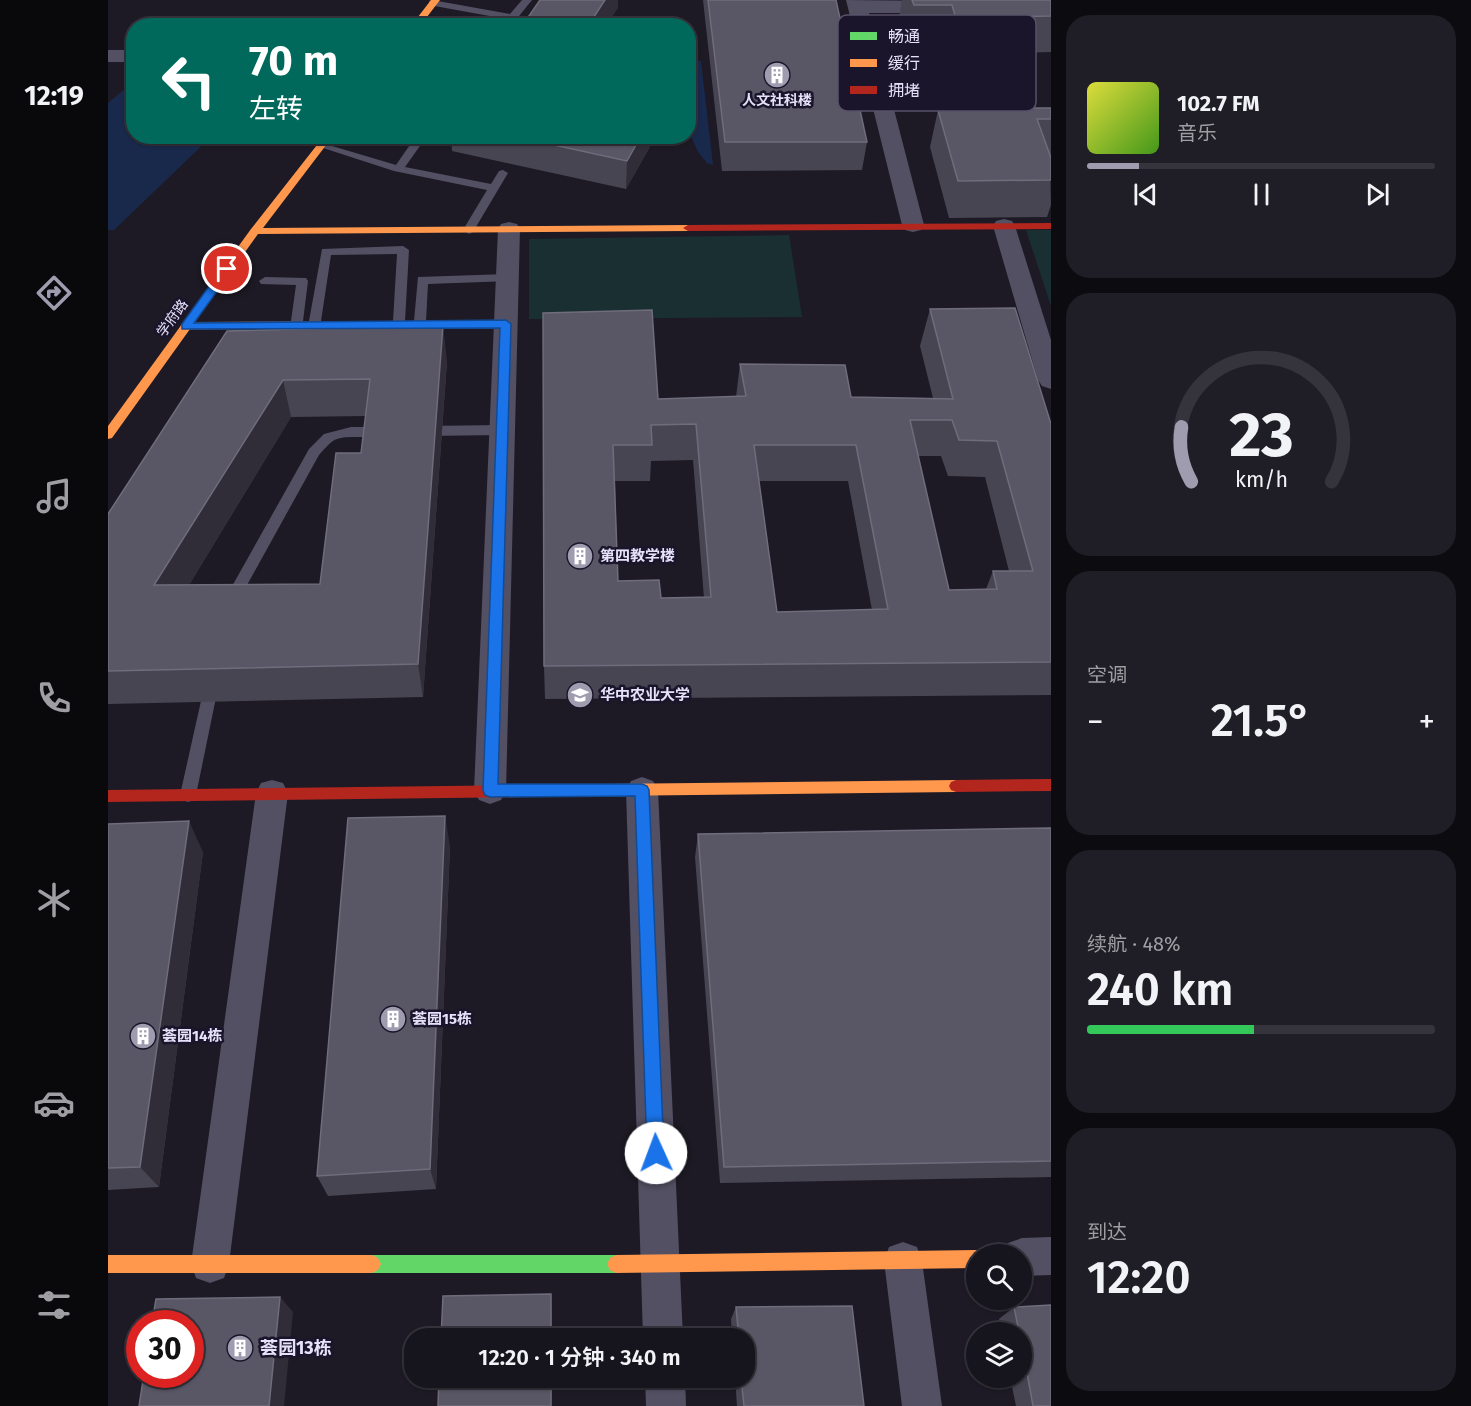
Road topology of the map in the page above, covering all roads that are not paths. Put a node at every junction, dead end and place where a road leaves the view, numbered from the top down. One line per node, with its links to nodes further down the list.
1 (527, 0): 8 (lane)
2 (434, 2): 6 (street); 7 (lane)
3 (857, 3): 4 (street)
4 (913, 3): 5 (street)
5 (953, 7)
6 (421, 18)
7 (496, 18)
8 (511, 18)
9 (108, 56): 10 (street)
10 (126, 56)
11 (884, 111): 18 (street)
12 (324, 144): 23 (street, 学府路)
13 (334, 144): 15 (lane)
14 (416, 144): 15 (lane)
15 (398, 169): 17 (lane)
16 (503, 173): 17 (lane)
17 (494, 188): 22 (lane)
18 (913, 225): 19 (street); 21 (street)
19 (1004, 226): 20 (street); 32 (street)
20 (1051, 226)
21 (509, 229): 22 (street); 24 (street)
22 (469, 230): 23 (street)
23 (255, 231): 31 (street, 学府路)
24 (507, 278): 26 (street); 28 (lane)
25 (265, 280): 29 (lane)
26 (506, 324): 28 (lane); 33 (street)
27 (399, 325): 28 (lane); 30 (lane); 30 (lane)
28 (420, 325)
29 (296, 326): 30 (lane); 31 (lane)
30 (314, 326)
31 (186, 327): 34 (street, 学府路)
32 (1051, 380)
33 (502, 430): 35 (lane); 38 (street)
34 (108, 435)
35 (227, 615)
36 (215, 671): 41 (lane)
37 (1051, 785): 39 (street)
38 (490, 790): 39 (street); 40 (street)
39 (642, 790): 49 (street)
40 (272, 793): 41 (street); 48 (street)
41 (188, 795): 42 (street)
42 (108, 796)
43 (1051, 1256): 44 (street)
44 (1032, 1257)
45 (966, 1258): 46 (street)
46 (903, 1261): 49 (street); 53 (street)
47 (108, 1264): 48 (street)
48 (210, 1264): 49 (street)
49 (659, 1264): 50 (street)
50 (662, 1328)
51 (665, 1388): 52 (street)
52 (666, 1406)
53 (922, 1406)

